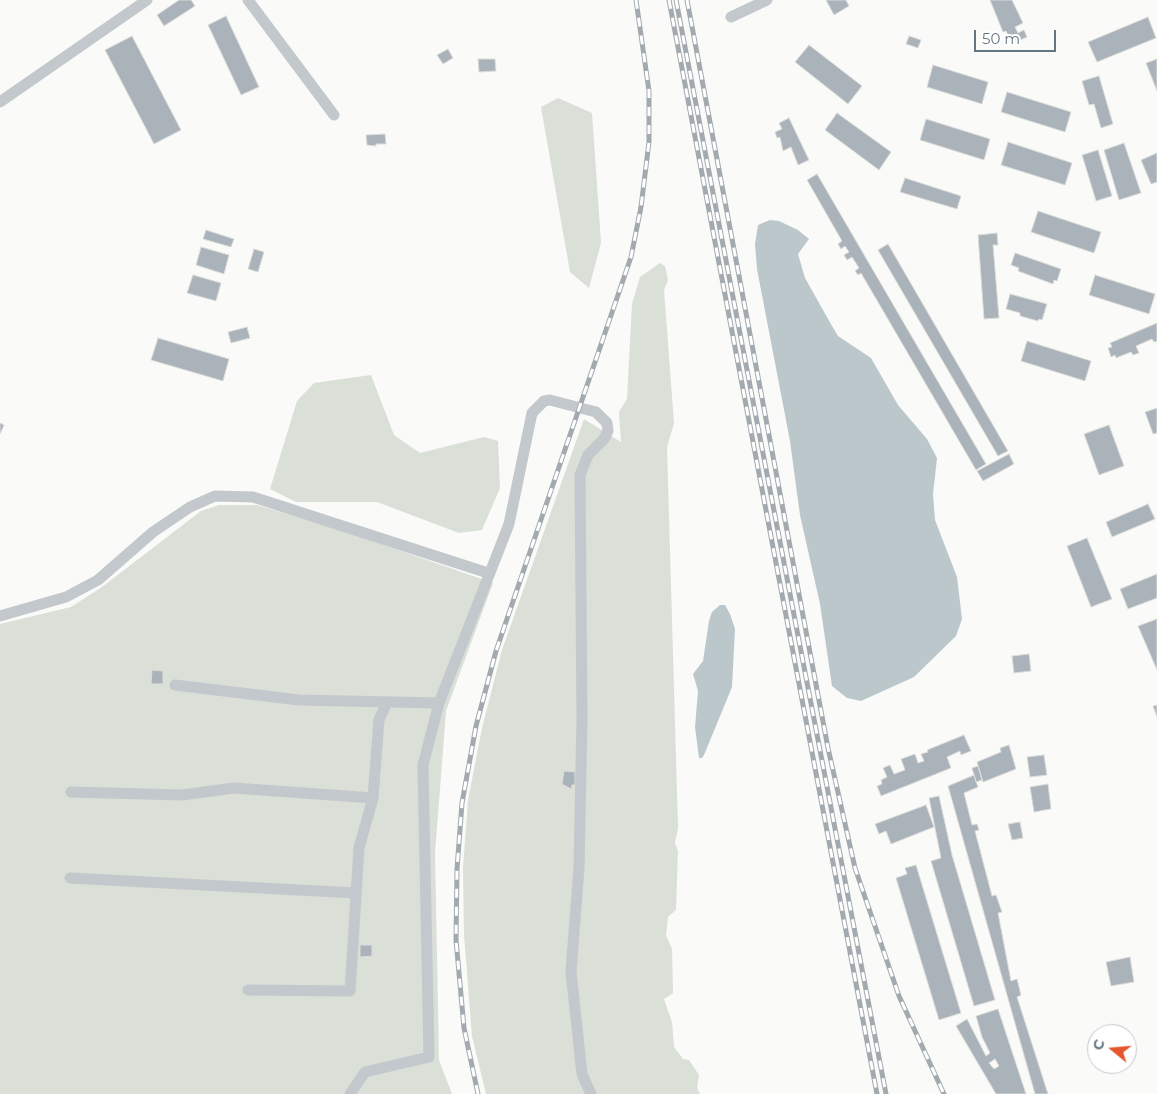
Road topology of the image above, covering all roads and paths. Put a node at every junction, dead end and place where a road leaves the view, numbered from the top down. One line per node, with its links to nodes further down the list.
1 (147, 0): 5 (street)
2 (248, 0): 6 (street)
3 (767, 0): 4 (street)
4 (731, 17)
5 (0, 102)
6 (334, 115)
7 (488, 573): 8 (street); 11 (street); 18 (street)
8 (0, 616)
9 (175, 685): 10 (street)
10 (387, 702): 11 (street); 13 (street)
11 (439, 703): 17 (street)
12 (71, 792): 13 (street)
13 (373, 798): 15 (street)
14 (70, 878): 15 (street)
15 (356, 893): 16 (street)
16 (248, 990)
17 (350, 1094)
18 (591, 1094)

